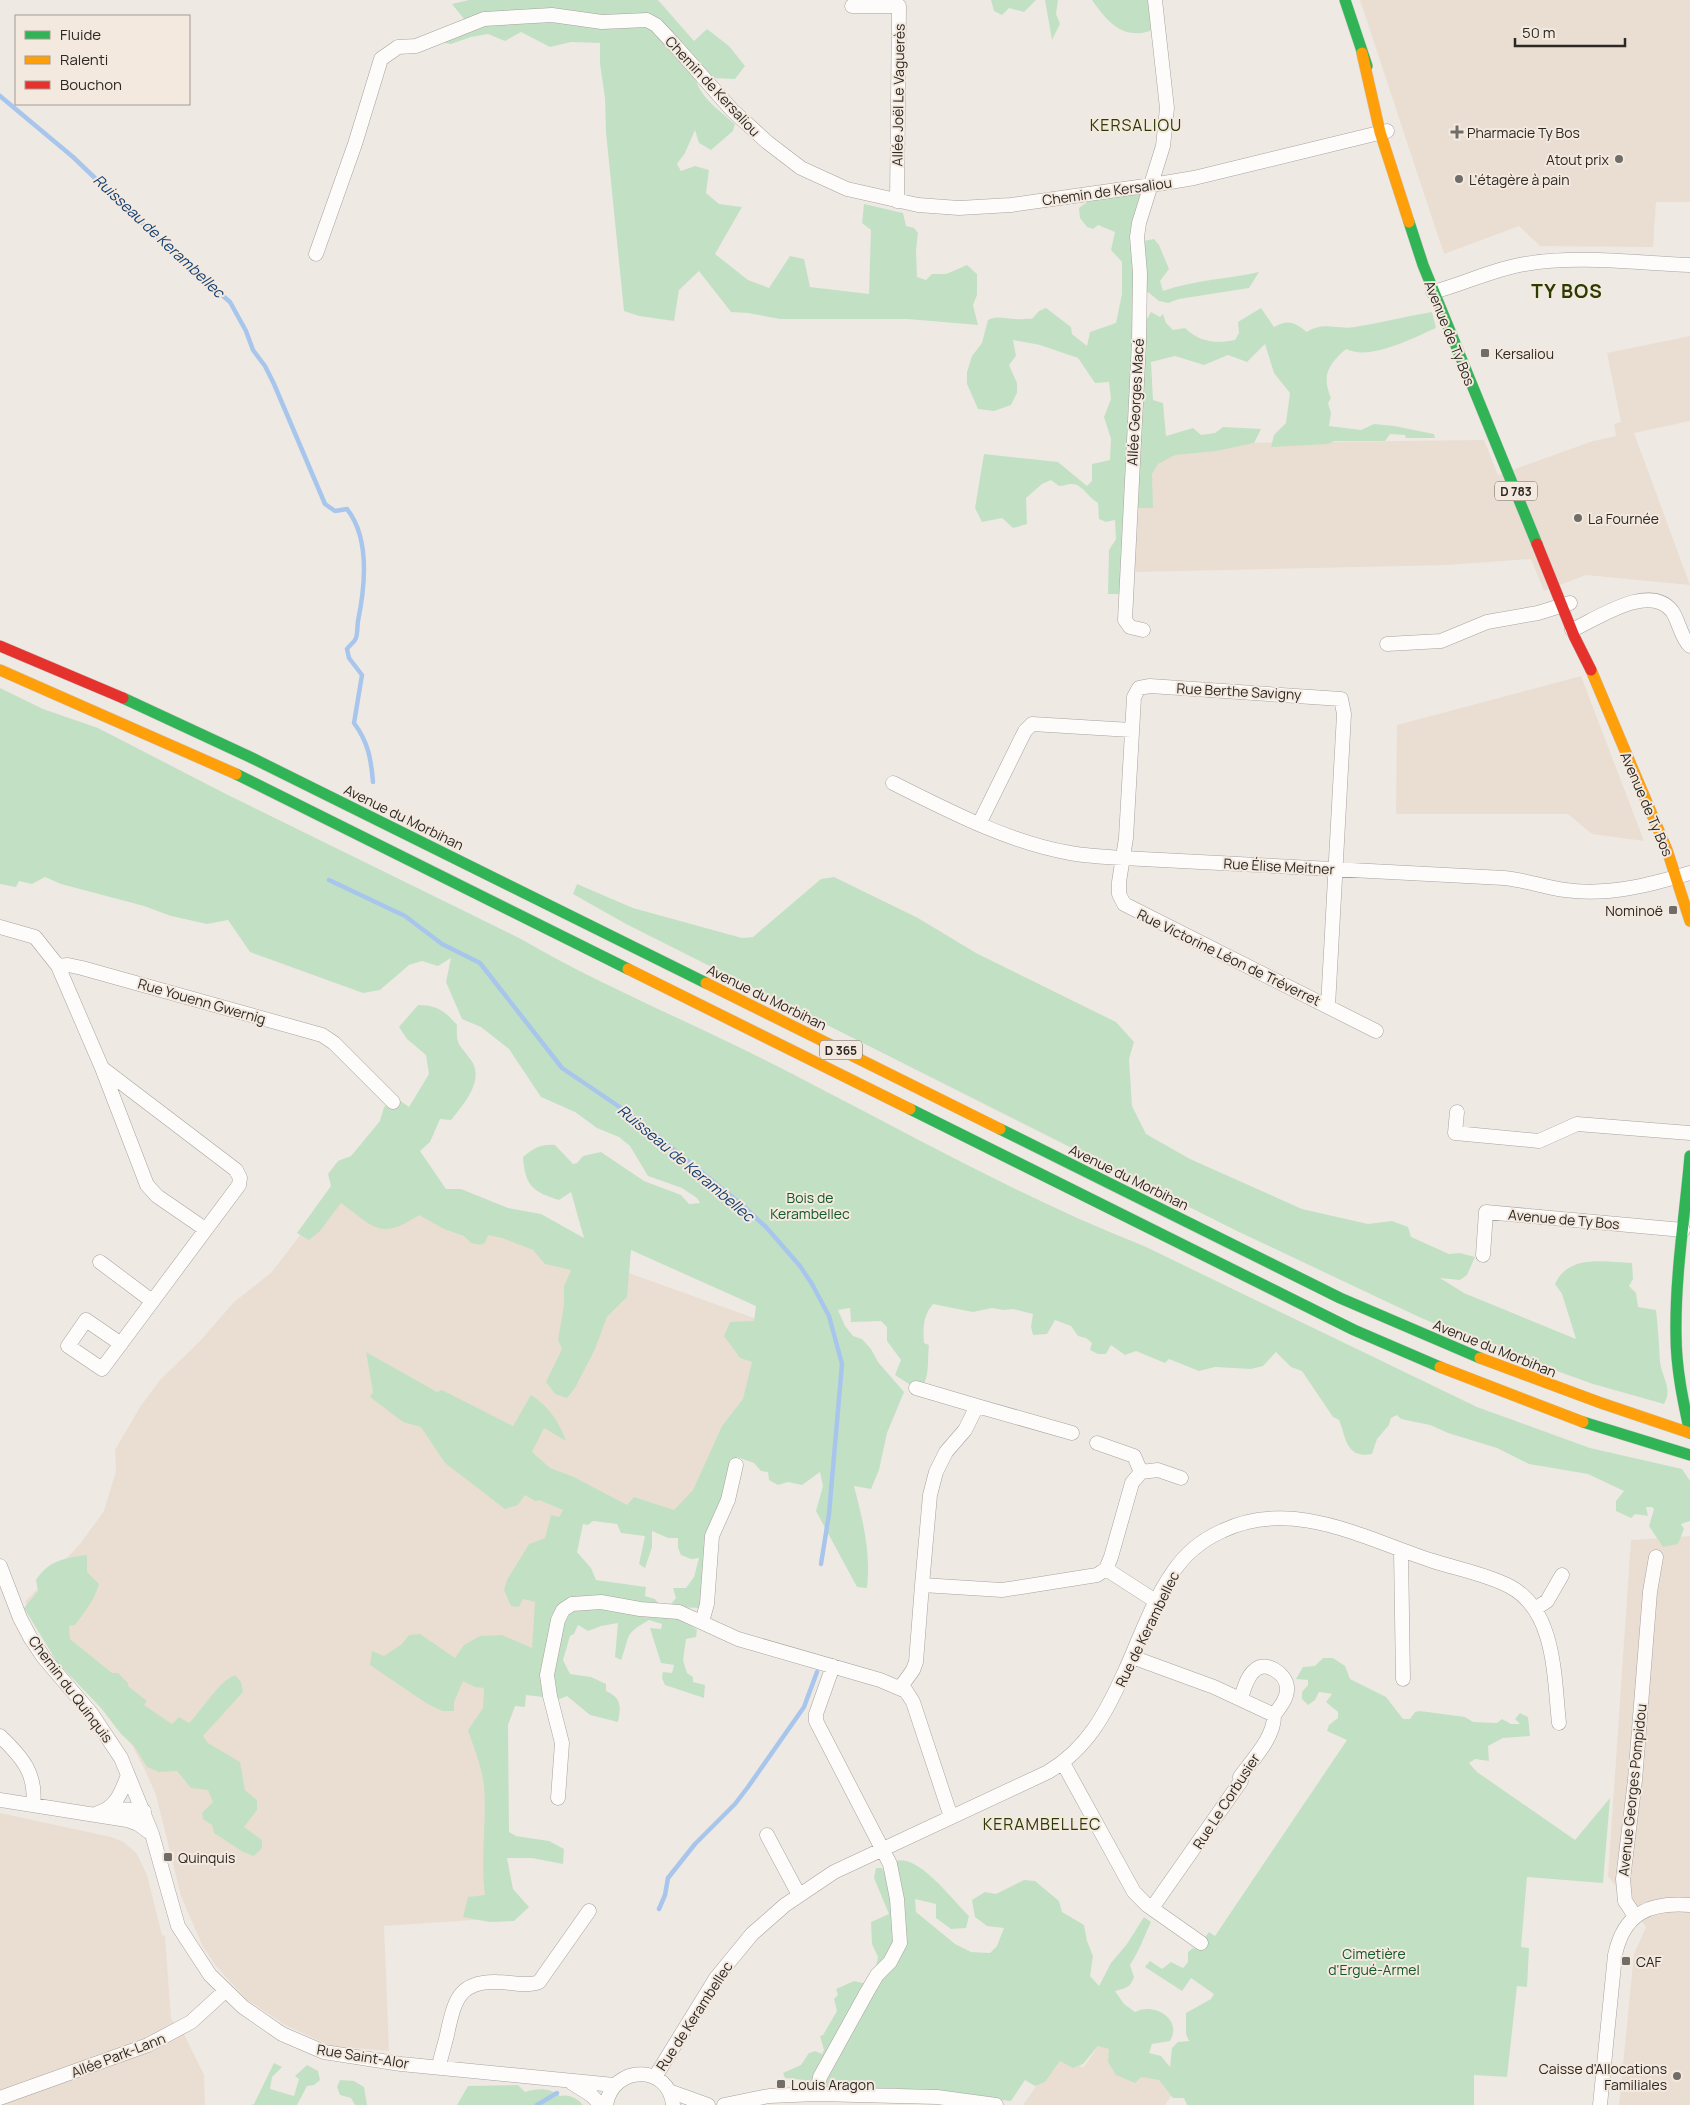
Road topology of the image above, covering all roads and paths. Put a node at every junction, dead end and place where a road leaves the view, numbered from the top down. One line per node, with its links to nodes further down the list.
1 (1155, 0): 5 (street, Allée Georges Macé)
2 (1345, 0): 4 (main road, Avenue de Ty Bos / D 783)
3 (852, 6): 6 (street, Allée Joël Le Vaguerès)
4 (1385, 131): 5 (street, Chemin de Kersaliou); 7 (main road, Avenue de Ty Bos / D 783); 10 (main road, Avenue de Ty Bos / D 783)
5 (1152, 185): 6 (street, Chemin de Kersaliou); 14 (street, Allée Georges Macé)
6 (897, 201): 8 (street, Chemin de Kersaliou)
7 (1429, 245)
8 (316, 254)
9 (1690, 265): 10 (street)
10 (1443, 289): 12 (main road, Avenue de Ty Bos / D 783)
11 (1456, 315): 12 (main road, Avenue de Ty Bos / D 783)
12 (1566, 604): 13 (main road, Avenue de Ty Bos / D 783); 15 (street)
13 (1575, 628): 17 (street); 24 (main road, Avenue de Ty Bos / D 783)
14 (1143, 630)
15 (1387, 644)
16 (0, 646): 44 (main road, Avenue du Morbihan / D 365)
17 (1690, 646)
18 (0, 670): 46 (main road, D 365)
19 (1131, 730): 21 (street); 22 (street, Rue Berthe Savigny); 23 (street, Rue Berthe Savigny)
20 (893, 783): 21 (street, Rue Élise Meitner)
21 (979, 824): 22 (street, Rue Élise Meitner)
22 (1123, 858): 23 (street, Rue Élise Meitner); 28 (street, Rue Victorine Léon de Tréverret)
23 (1337, 869): 24 (street, Rue Élise Meitner); 28 (street)
24 (1683, 875): 25 (main road, Avenue de Ty Bos / D 783)
25 (1690, 922)
26 (0, 927): 27 (street)
27 (58, 966): 30 (street); 31 (street, Rue Youenn Gwernig)
28 (1328, 1006): 29 (street, Rue Victorine Léon de Tréverret)
29 (1376, 1031)
30 (102, 1068): 35 (street); 35 (street)
31 (393, 1102)
32 (1457, 1112): 33 (street)
33 (1690, 1133)
34 (1690, 1156): 36 (main road)
35 (206, 1229): 39 (street)
36 (1683, 1230): 37 (street, Avenue de Ty Bos); 44 (main road)
37 (1483, 1255)
38 (100, 1262): 39 (street)
39 (152, 1301): 40 (street)
40 (121, 1344)
41 (916, 1388): 42 (street)
42 (977, 1406): 43 (street); 55 (street)
43 (1072, 1433)
44 (1690, 1433)
45 (1097, 1443): 48 (street)
46 (1690, 1455)
47 (736, 1466): 58 (street)
48 (1141, 1472): 49 (street); 53 (street)
49 (1181, 1478)
50 (1401, 1551): 56 (street, Rue de Kerambellec); 57 (street, Rue de Kerambellec); 61 (street)
51 (1656, 1556): 83 (street, Avenue Georges Pompidou)
52 (0, 1566): 68 (street, Chemin du Quinquis)
53 (1106, 1568): 55 (street); 56 (street)
54 (1562, 1575): 57 (street)
55 (922, 1585): 62 (street)
56 (1157, 1602): 59 (street, Rue de Kerambellec)
57 (1535, 1609): 65 (street, Rue de Kerambellec)
58 (702, 1622): 60 (street); 69 (street)
59 (1132, 1657): 63 (street); 67 (street, Rue de Kerambellec)
60 (833, 1666): 62 (street); 78 (street)
61 (1403, 1679)
62 (900, 1688): 75 (street)
63 (1241, 1698): 64 (street); 64 (street, Rue Le Corbusier)
64 (1274, 1715): 81 (street, Rue Le Corbusier)
65 (1559, 1723)
66 (0, 1736): 71 (street)
67 (1063, 1763): 75 (street, Rue de Kerambellec); 81 (street)
68 (128, 1775): 72 (street); 73 (street, Chemin du Quinquis)
69 (558, 1798)
70 (0, 1800): 71 (street)
71 (33, 1805): 74 (street)
72 (111, 1808): 73 (street); 74 (street)
73 (144, 1812): 76 (street, Rue Saint-Alor)
74 (94, 1814): 76 (street)
75 (951, 1817): 78 (street, Rue de Kerambellec)
76 (152, 1834): 85 (street, Rue Saint-Alor)
77 (767, 1835): 79 (street)
78 (883, 1850): 79 (street, Rue de Kerambellec); 91 (street)
79 (800, 1895): 87 (street, Rue de Kerambellec)
80 (1690, 1905): 83 (street)
81 (1152, 1908): 84 (street)
82 (589, 1910): 86 (street)
83 (1635, 1916): 99 (street)
84 (1201, 1943)
85 (225, 1992): 86 (street, Rue Saint-Alor); 92 (street, Allée Park-Lann)
86 (439, 2067): 88 (street, Rue Saint-Alor)
87 (655, 2078): 89 (street); 90 (street)
88 (567, 2080): 89 (street, Rue Saint-Alor); 93 (street, Rue Saint-Alor)
89 (614, 2084): 94 (street)
90 (669, 2091): 95 (street); 96 (street)
91 (817, 2094): 97 (street); 98 (street)
92 (0, 2098)
93 (600, 2105)
94 (606, 2105)
95 (673, 2105)
96 (708, 2105)
97 (724, 2105)
98 (996, 2105)
99 (1600, 2105)

